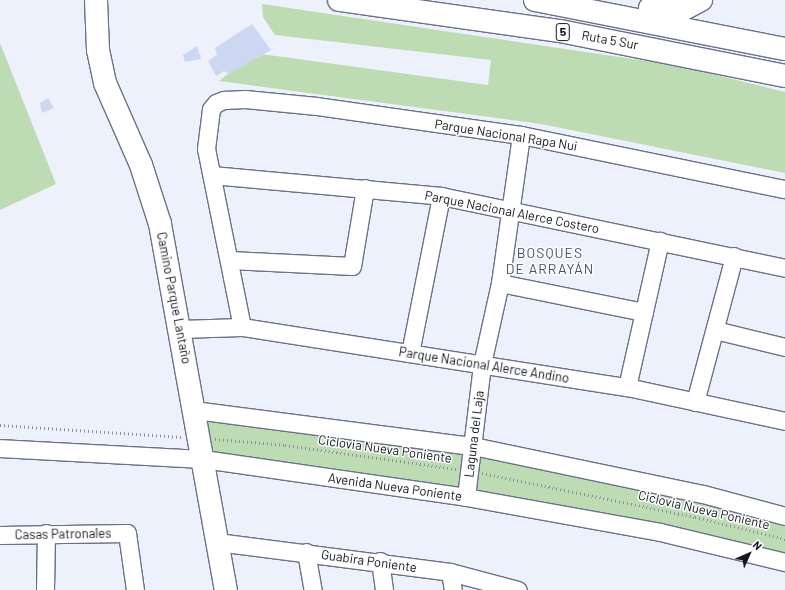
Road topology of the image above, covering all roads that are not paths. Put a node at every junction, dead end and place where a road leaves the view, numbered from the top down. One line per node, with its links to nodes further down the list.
1 (339, 0): 7 (main road, Ruta 5 Sur / 5)
2 (535, 0): 6 (main road, Ruta 5 Sur / 5)
3 (606, 0): 4 (main road)
4 (701, 0)
5 (96, 7): 21 (main road, Camino Parque Lantaño)
6 (785, 49)
7 (785, 76)
8 (521, 135): 9 (street, Parque Nacional Rapa Nui); 11 (street, Parque Nacional Rapa Nui); 13 (street, Laguna del Laja)
9 (212, 175): 10 (street, Parque Nacional Alerce Costero); 16 (street)
10 (365, 188): 12 (street, Parque Nacional Alerce Costero); 16 (street)
11 (785, 189)
12 (441, 196): 13 (street, Parque Nacional Alerce Costero); 24 (street)
13 (511, 210): 14 (street, Parque Nacional Alerce Costero); 18 (street, Laguna del Laja)
14 (660, 241): 15 (street, Parque Nacional Alerce Costero); 19 (street)
15 (734, 256): 17 (street, Parque Nacional Alerce Costero); 22 (street)
16 (230, 260): 20 (street)
17 (785, 268)
18 (500, 283): 19 (street); 25 (street, Laguna del Laja)
19 (644, 312): 26 (street)
20 (242, 327): 21 (street, Parque Nacional Alerce Andino); 24 (street, Parque Nacional Alerce Andino)
21 (180, 329): 28 (main road, Camino Parque Lantaño)
22 (715, 330): 23 (street); 27 (street)
23 (785, 348)
24 (410, 353): 25 (street, Parque Nacional Alerce Andino)
25 (482, 364): 26 (street, Parque Nacional Alerce Andino); 30 (street, Laguna del Laja)
26 (627, 387): 27 (street, Parque Nacional Alerce Andino)
27 (695, 402): 29 (street, Parque Nacional Alerce Andino)
28 (194, 410): 30 (street); 32 (main road, Camino Parque Lantaño)
29 (785, 422)
30 (473, 446): 33 (street, Laguna del Laja); 34 (street)
31 (0, 448): 32 (street, Avenida Nueva Poniente)
32 (202, 459): 33 (street, Avenida Nueva Poniente); 37 (main road, Camino Parque Lantaño)
33 (466, 498): 40 (street, Avenida Nueva Poniente)
34 (785, 516)
35 (46, 533): 36 (street, Casas Patronales); 42 (street); 43 (street, Casas Patronales)
36 (0, 535)
37 (217, 542): 38 (street, Guabira Poniente); 44 (main road, Camino Parque Lantaño)
38 (306, 552): 39 (street, Guabira Poniente); 45 (street)
39 (380, 561): 41 (street, Guabira Poniente); 46 (street)
40 (785, 562)
41 (450, 572): 47 (street); 48 (street, Guabira Poniente)
42 (46, 590)
43 (135, 590)
44 (226, 590)
45 (313, 590)
46 (384, 590)
47 (454, 590)
48 (518, 590)

